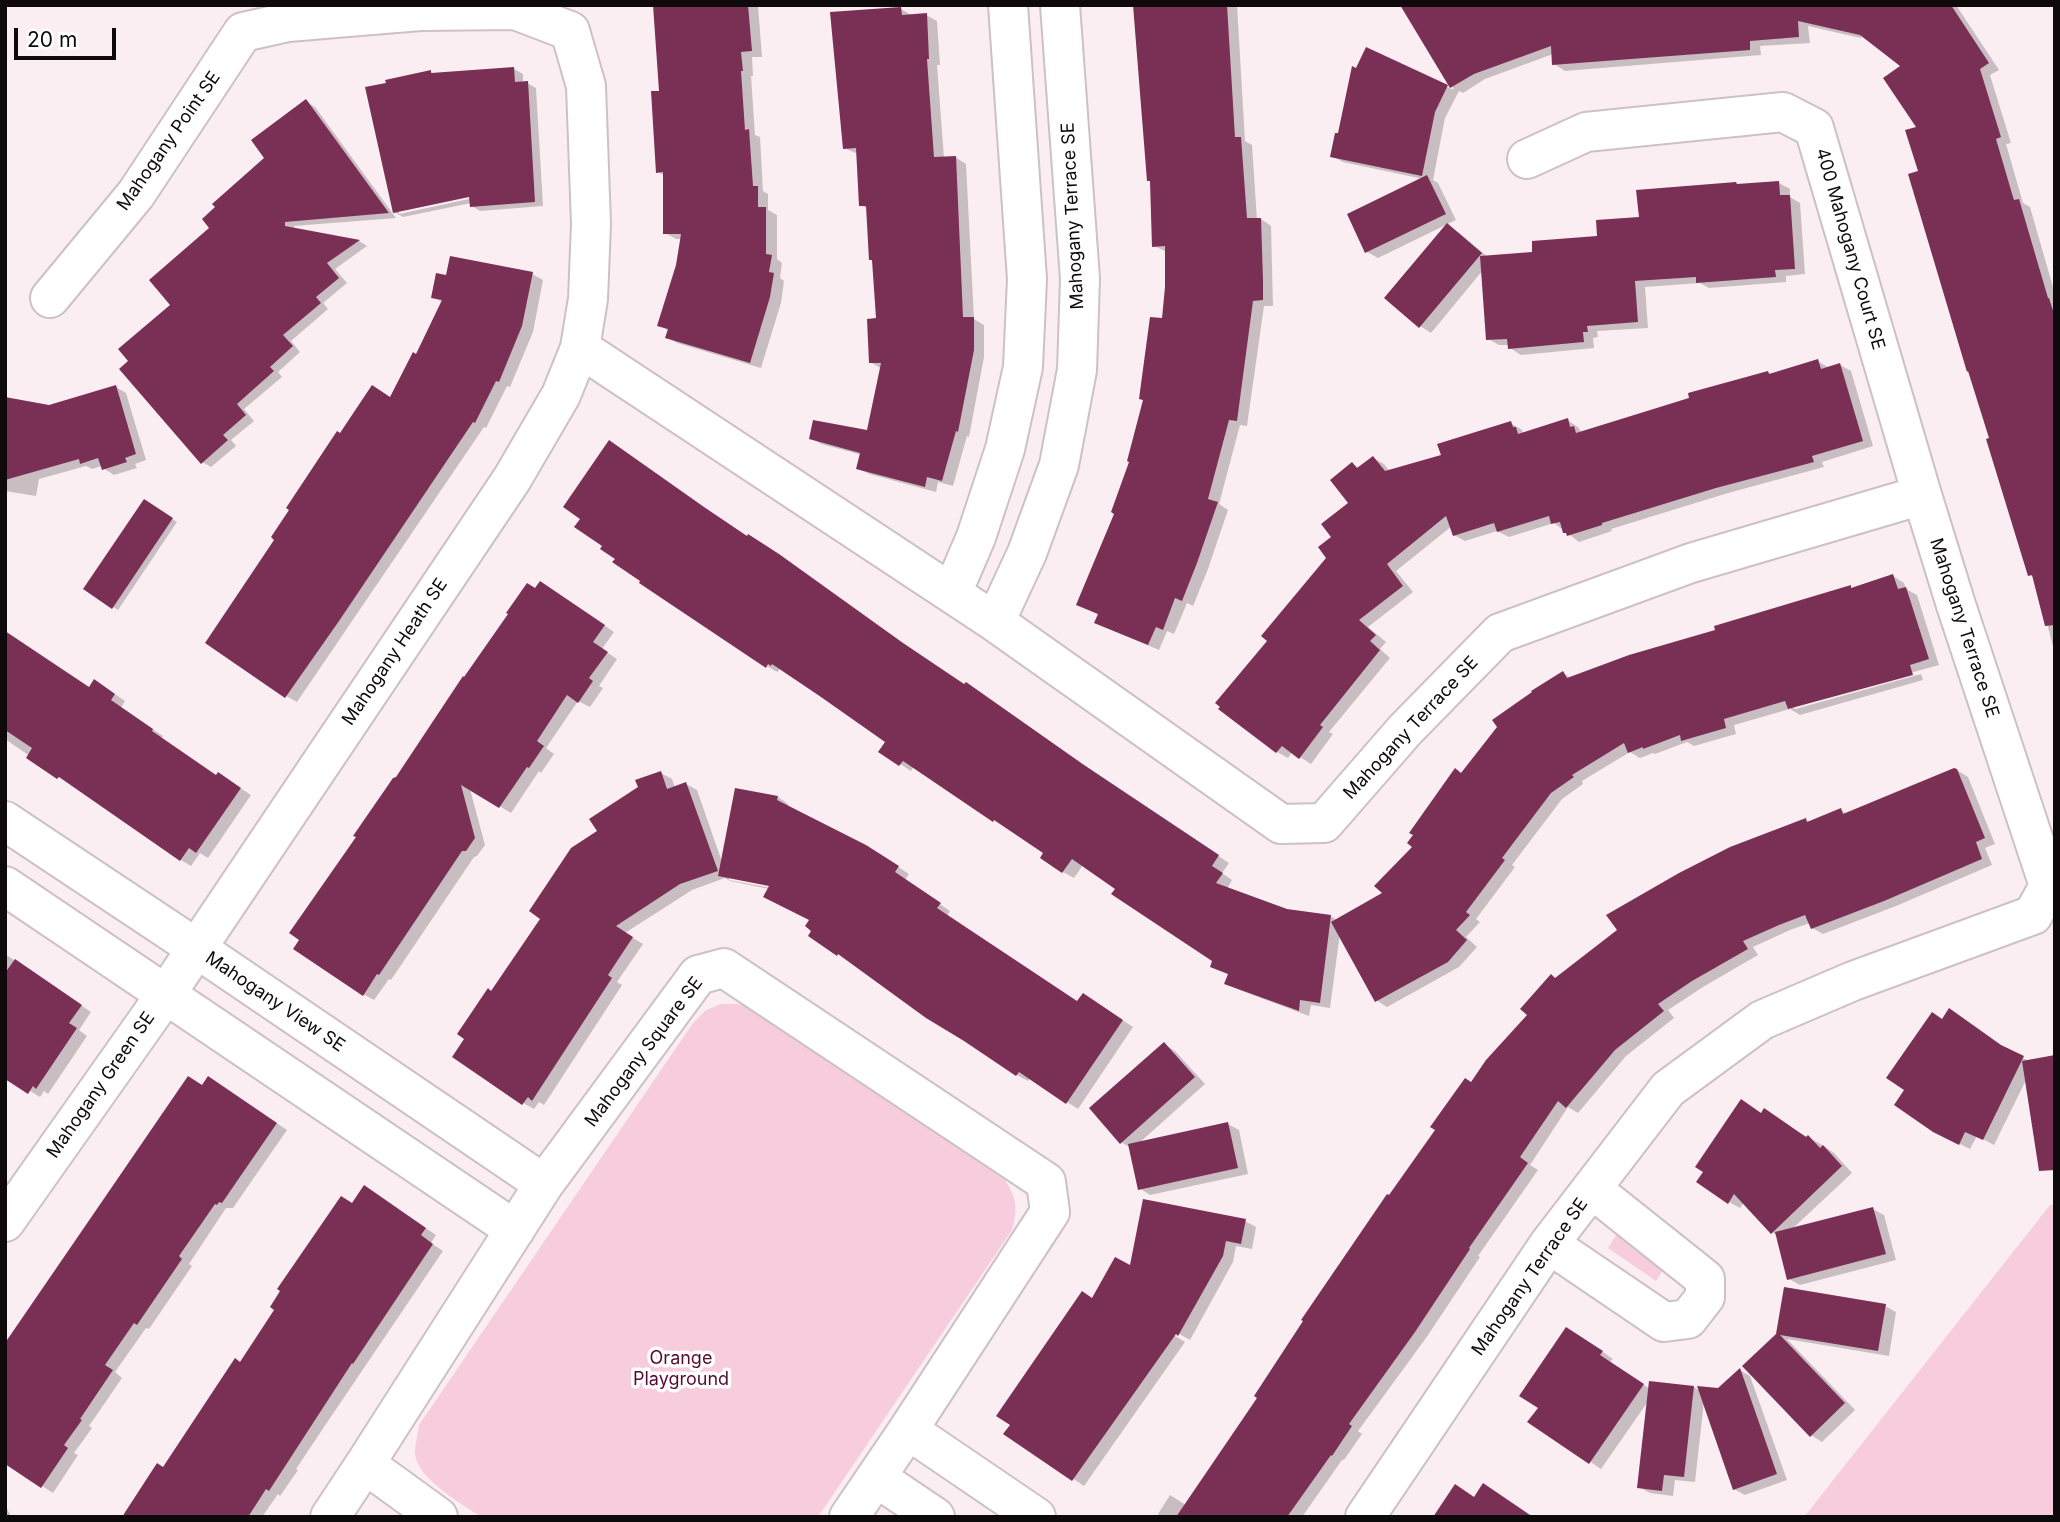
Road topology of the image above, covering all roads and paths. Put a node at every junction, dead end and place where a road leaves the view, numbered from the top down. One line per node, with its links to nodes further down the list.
1 (1008, 5): 4 (street)
2 (1060, 5): 5 (street, Mahogany Terrace SE)
3 (1527, 159): 8 (street, 400 Mahogany Court SE)
4 (1027, 279): 5 (street); 9 (street)
5 (1080, 279): 10 (street, Mahogany Terrace SE)
6 (50, 298): 7 (street, Mahogany Point SE)
7 (580, 348): 9 (street, Mahogany Terrace SE); 13 (street, Mahogany Heath SE)
8 (1922, 495): 10 (street, Mahogany Terrace SE); 16 (street, Mahogany Terrace SE)
9 (952, 593): 10 (street, Mahogany Terrace SE)
10 (995, 622)
11 (5, 821): 13 (street, Mahogany View SE)
12 (5, 886): 14 (street)
13 (196, 947): 14 (street, Mahogany Green SE); 15 (street, Mahogany View SE)
14 (166, 994): 17 (street, Mahogany Green SE); 18 (street)
15 (544, 1184): 18 (street, Mahogany Square SE); 20 (street, Mahogany Square SE)
16 (1592, 1189): 19 (street, Mahogany Terrace SE); 19 (street)
17 (5, 1222)
18 (515, 1230): 21 (street, Mahogany Square SE)
19 (1549, 1244): 28 (street, Mahogany Terrace SE)
20 (908, 1430): 22 (street, Mahogany Square SE); 27 (street)
21 (365, 1464): 23 (street, Mahogany Square SE); 24 (street)
22 (877, 1478): 25 (street, Mahogany Square SE); 26 (street)
23 (330, 1517)
24 (438, 1517)
25 (849, 1517)
26 (936, 1517)
27 (1036, 1517)
28 (1365, 1517)

